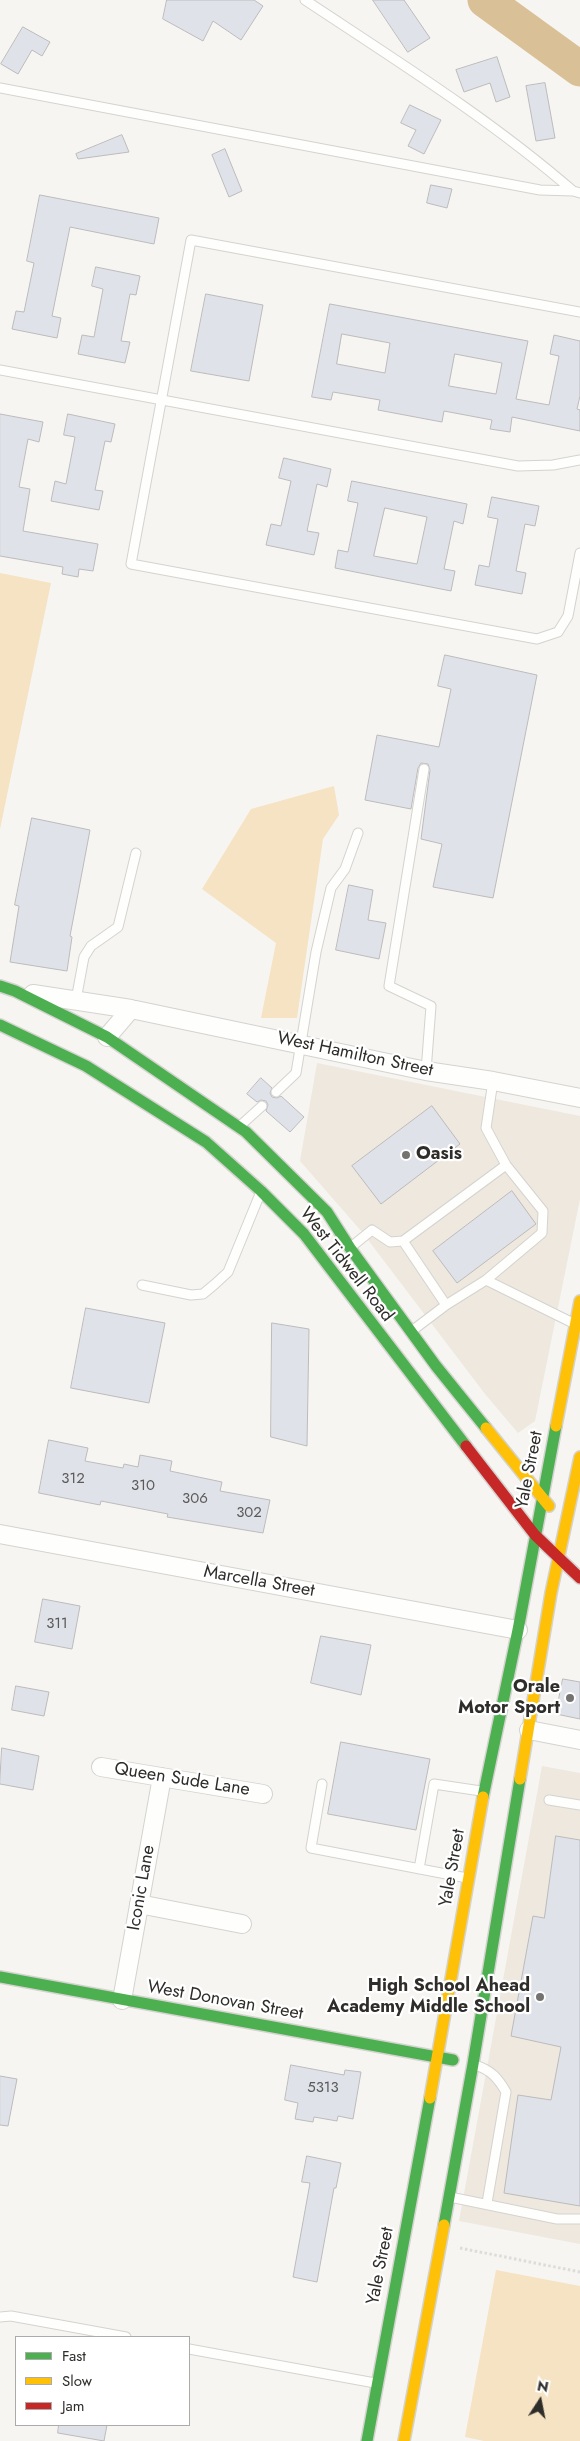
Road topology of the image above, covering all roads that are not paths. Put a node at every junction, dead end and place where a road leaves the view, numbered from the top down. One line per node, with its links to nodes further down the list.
1 (305, 0): 3 (lane)
2 (0, 88): 3 (lane)
3 (577, 192)
4 (580, 312): 6 (lane)
5 (0, 370): 6 (lane)
6 (163, 400): 7 (lane); 8 (lane)
7 (580, 460)
8 (580, 553)
9 (424, 769): 18 (lane)
10 (358, 833): 17 (lane)
11 (136, 852): 13 (lane)
12 (8, 989): 13 (street, West Hamilton Street); 16 (main road, West Tidwell Road)
13 (76, 1000): 14 (street, West Hamilton Street)
14 (131, 1008): 16 (street); 17 (street, West Hamilton Street)
15 (0, 1024): 25 (main road, West Tidwell Road)
16 (104, 1041): 23 (main road, West Tidwell Road)
17 (302, 1044): 18 (street, West Hamilton Street); 20 (lane)
18 (426, 1071): 19 (street, West Hamilton Street)
19 (494, 1081): 21 (street, West Hamilton Street); 24 (lane)
20 (276, 1092)
21 (580, 1098)
22 (262, 1106): 23 (lane)
23 (239, 1127): 27 (main road, West Tidwell Road)
24 (506, 1165): 26 (lane); 28 (lane)
25 (261, 1191): 27 (main road, West Tidwell Road); 29 (lane)
26 (403, 1240): 27 (lane); 31 (lane)
27 (337, 1255): 33 (main road, West Tidwell Road); 38 (main road, West Tidwell Road)
28 (486, 1280): 31 (lane); 32 (lane)
29 (142, 1285)
30 (580, 1301): 32 (main road, Yale Street)
31 (446, 1305): 33 (lane)
32 (578, 1325): 35 (main road, Yale Street)
33 (411, 1332): 35 (main road, West Tidwell Road)
34 (580, 1457): 36 (main road)
35 (542, 1499): 36 (main road, West Tidwell Road); 38 (main road, Yale Street)
36 (570, 1527): 39 (main road)
37 (0, 1534): 41 (street, Marcella Street)
38 (535, 1535): 39 (main road, West Tidwell Road); 41 (main road, Yale Street)
39 (560, 1557): 40 (main road, West Tidwell Road); 42 (main road)
40 (580, 1578)
41 (518, 1630): 47 (main road, Yale Street)
42 (529, 1730): 43 (street); 58 (main road)
43 (580, 1740)
44 (101, 1767): 45 (street, Queen Sude Lane)
45 (162, 1777): 48 (street, Queen Sude Lane); 53 (street, Iconic Lane)
46 (322, 1784): 51 (lane)
47 (484, 1792): 51 (lane); 52 (main road, Yale Street)
48 (263, 1794)
49 (548, 1800): 50 (lane)
50 (580, 1804)
51 (419, 1868): 52 (lane)
52 (470, 1878): 57 (main road, Yale Street)
53 (139, 1904): 54 (street); 56 (street, Iconic Lane)
54 (242, 1924)
55 (0, 1977): 56 (main road, West Donovan Street)
56 (122, 2000): 57 (main road, West Donovan Street)
57 (438, 2057): 58 (main road, West Donovan Street); 65 (main road, Yale Street)
58 (473, 2064): 59 (main road); 60 (lane)
59 (449, 2196): 60 (lane); 67 (main road)
60 (487, 2203): 61 (lane)
61 (580, 2219)
62 (0, 2317): 63 (lane)
63 (120, 2336)
64 (190, 2349): 65 (lane)
65 (377, 2383): 66 (main road, Yale Street)
66 (367, 2441)
67 (404, 2441)

